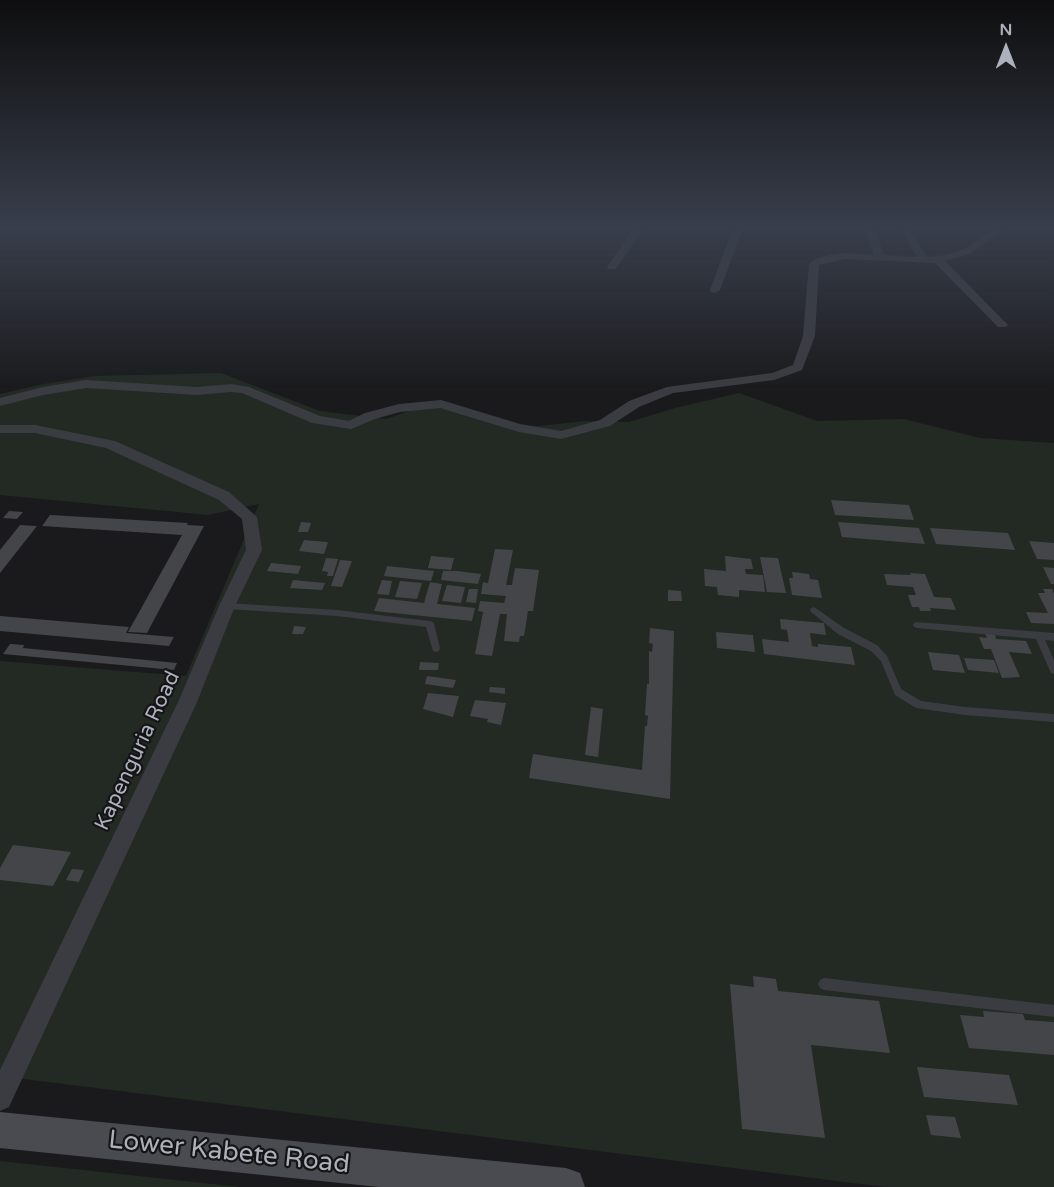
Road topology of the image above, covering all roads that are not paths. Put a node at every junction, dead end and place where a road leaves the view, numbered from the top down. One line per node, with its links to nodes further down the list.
1 (717, 283): 4 (street)
2 (813, 283): 6 (street)
3 (961, 283): 5 (street)
4 (715, 290)
5 (1002, 325)
6 (0, 402)
7 (0, 429): 8 (street, Kapenguria Road)
8 (227, 606): 13 (lane); 18 (street, Kapenguria Road)
9 (814, 610): 15 (lane)
10 (917, 625): 11 (lane)
11 (1039, 636): 12 (lane); 14 (lane)
12 (1054, 637)
13 (436, 648)
14 (1054, 670)
15 (1054, 718)
16 (824, 984): 17 (lane)
17 (1054, 1011)
18 (0, 1098)
19 (0, 1130): 20 (main road, Lower Kabete Road)
20 (566, 1187)

